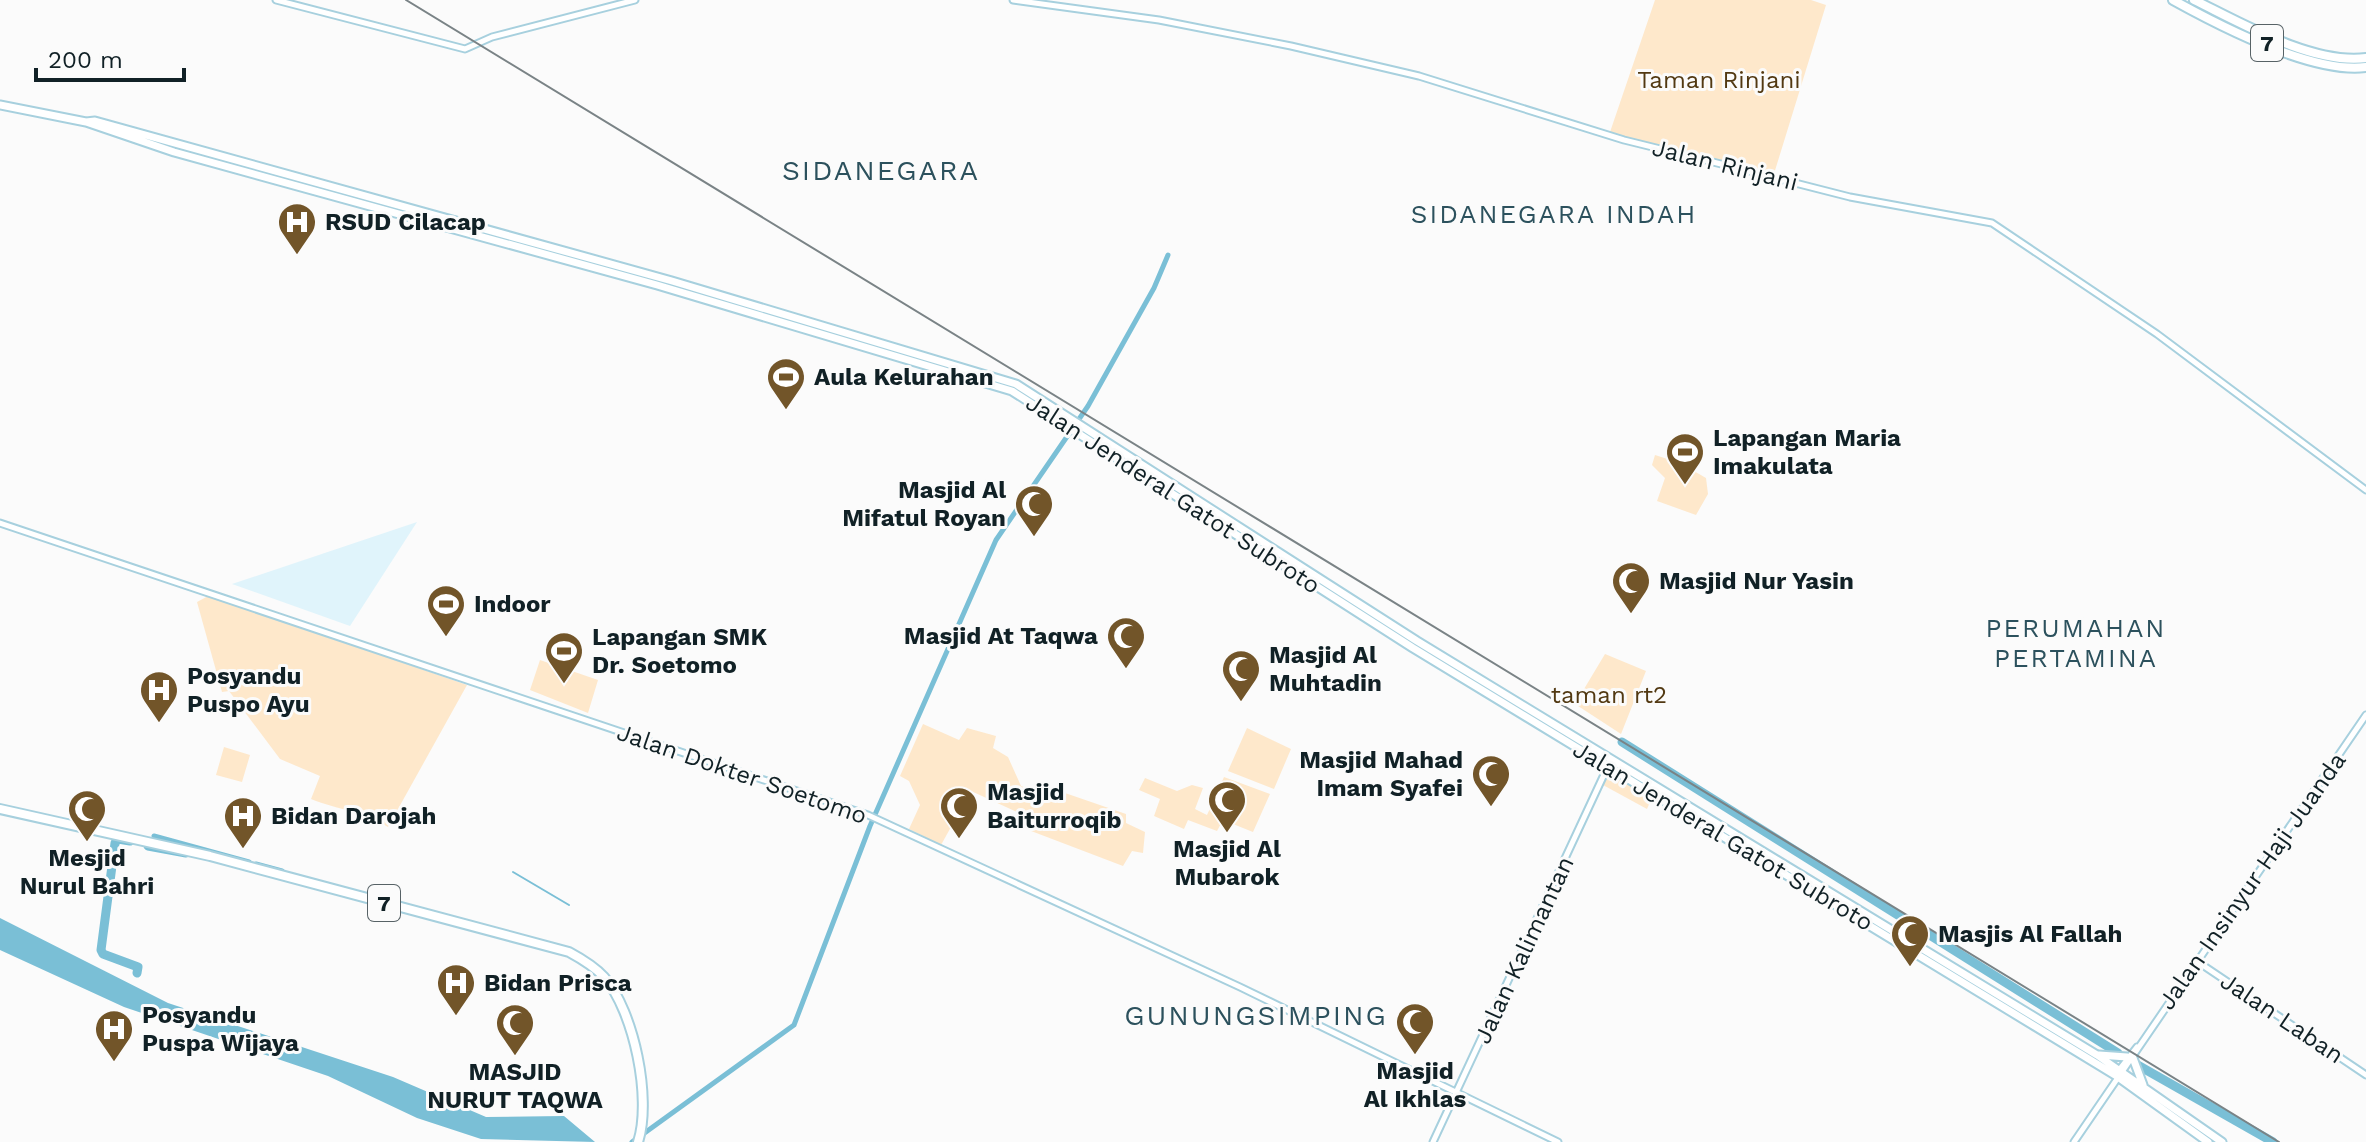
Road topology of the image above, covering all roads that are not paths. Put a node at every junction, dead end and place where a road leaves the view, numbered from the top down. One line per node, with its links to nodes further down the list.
1 (276, 0): 2 (street)
2 (635, 0)
3 (1013, 0): 9 (street, Jalan Rinjani)
4 (2173, 0): 7 (highway, 7)
5 (2194, 0): 6 (highway, 7)
6 (2366, 58)
7 (2366, 67)
8 (0, 105): 11 (main road, Jalan Jenderal Gatot Subroto)
9 (2366, 490)
10 (0, 523): 22 (street, Jalan Dokter Soetomo)
11 (1243, 536): 13 (main road, Jalan Jenderal Gatot Subroto); 14 (main road, Jalan Jenderal Gatot Subroto)
12 (2366, 715): 16 (street, Jalan Insinyur Haji Juanda)
13 (1609, 757): 14 (street, Jalan Kalimantan); 17 (main road, Jalan Jenderal Gatot Subroto)
14 (1607, 767): 19 (main road, Jalan Jenderal Gatot Subroto); 22 (street, Jalan Kalimantan)
15 (0, 809): 23 (highway, 7)
16 (2198, 962): 18 (street, Jalan Insinyur Haji Juanda); 20 (street, Jalan Laban)
17 (2097, 1055): 18 (main road); 19 (main road, Jalan Jenderal Gatot Subroto)
18 (2130, 1057): 19 (street, Jalan Insinyur Haji Juanda); 21 (main road)
19 (2118, 1075): 21 (main road); 26 (street, Jalan Insinyur Haji Juanda); 27 (main road)
20 (2366, 1075)
21 (2144, 1087): 28 (main road)
22 (1456, 1094): 24 (street, Jalan Kalimantan); 25 (street, Jalan Dokter Soetomo)
23 (638, 1142)
24 (1433, 1142)
25 (1558, 1142)
26 (2074, 1142)
27 (2208, 1142)
28 (2222, 1142)

